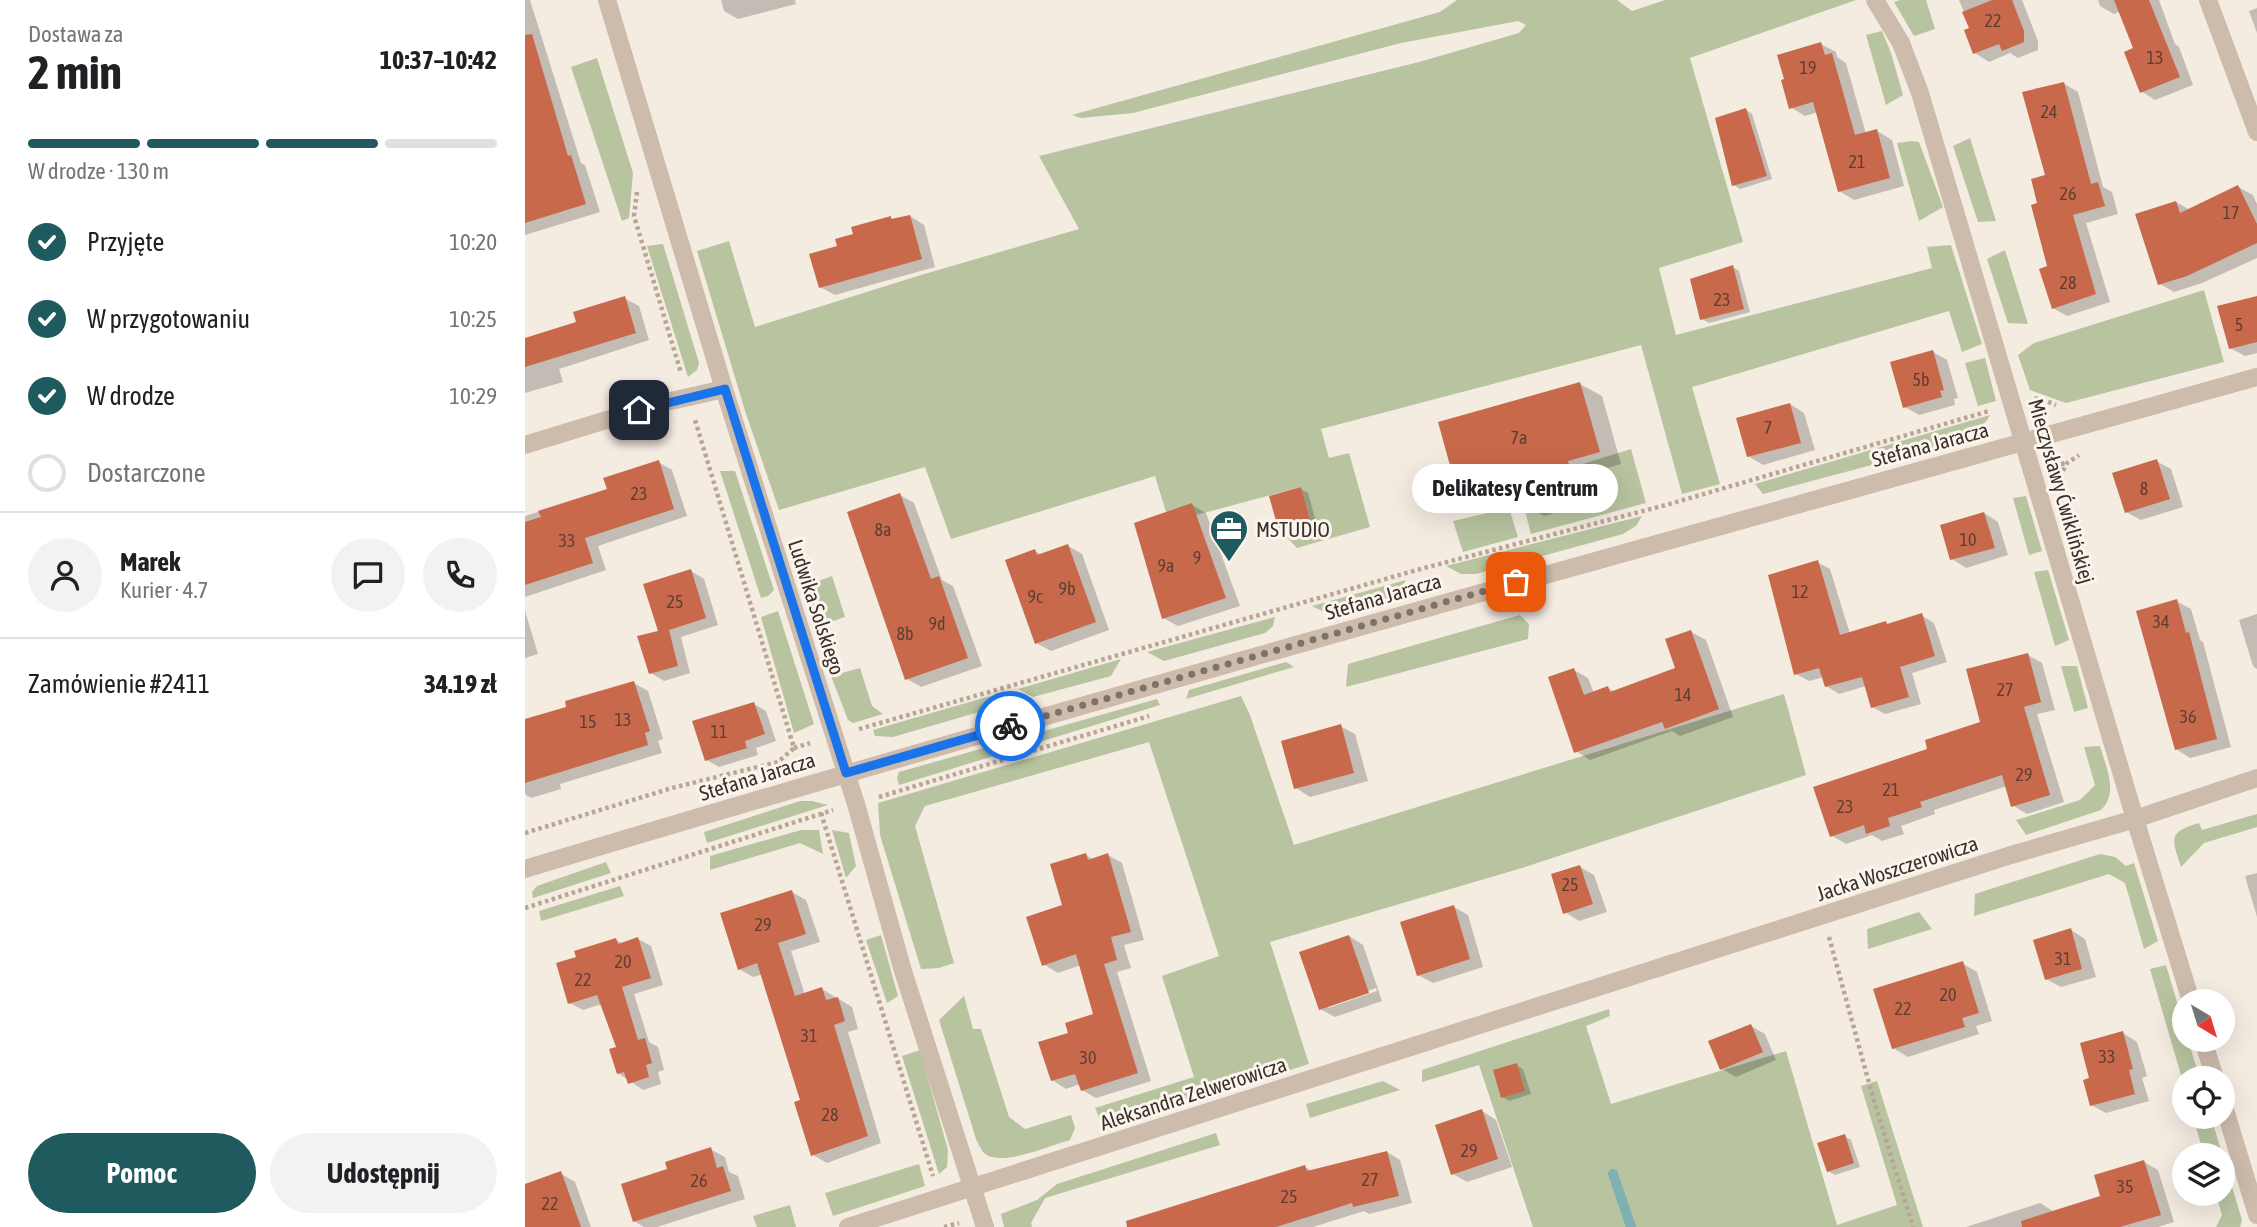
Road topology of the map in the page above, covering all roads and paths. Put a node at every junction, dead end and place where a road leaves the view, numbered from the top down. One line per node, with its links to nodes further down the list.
1 (607, 0): 7 (street, Ludwika Solskiego)
2 (1875, 0): 9 (street, Mieczysławy Ćwiklińskiej)
3 (2208, 0): 4 (street)
4 (2257, 132)
5 (638, 181): 8 (path)
6 (2257, 377): 10 (street, Stefana Jaracza)
7 (725, 389): 8 (street); 17 (street, Ludwika Solskiego)
8 (688, 397): 12 (street); 18 (path)
9 (2012, 404): 10 (path); 11 (street, Mieczysławy Ćwiklińskiej); 17 (path)
10 (2073, 428): 11 (street, Stefana Jaracza); 13 (path)
11 (2024, 442): 14 (street, Mieczysławy Ćwiklińskiej); 19 (street, Stefana Jaracza)
12 (525, 444)
13 (2067, 463): 14 (path); 15 (path)
14 (2032, 470): 23 (street, Mieczysławy Ćwiklińskiej)
15 (2059, 478)
16 (1154, 715): 21 (path)
17 (834, 736): 18 (path); 19 (street, Ludwika Solskiego)
18 (794, 748): 24 (path)
19 (846, 773): 21 (street, Ludwika Solskiego); 25 (street, Stefana Jaracza)
20 (2257, 778): 23 (street, Jacka Woszczerowicza)
21 (856, 803): 22 (path); 31 (street, Ludwika Solskiego)
22 (821, 813): 26 (path); 32 (path)
23 (2135, 819): 27 (street, Jacka Woszczerowicza); 28 (street, Mieczysławy Ćwiklińskiej)
24 (525, 833)
25 (525, 869)
26 (525, 908)
27 (1823, 916): 29 (street, Jacka Woszczerowicza); 37 (path)
28 (2187, 989)
29 (1552, 1003): 31 (street, Aleksandra Zelwerowicza)
30 (2231, 1129): 33 (street)
31 (972, 1188): 32 (street, Aleksandra Zelwerowicza); 36 (street, Ludwika Solskiego)
32 (940, 1198): 34 (street, Aleksandra Zelwerowicza); 35 (path)
33 (2257, 1215)
34 (848, 1227)
35 (948, 1227)
36 (985, 1227)
37 (1913, 1227)

